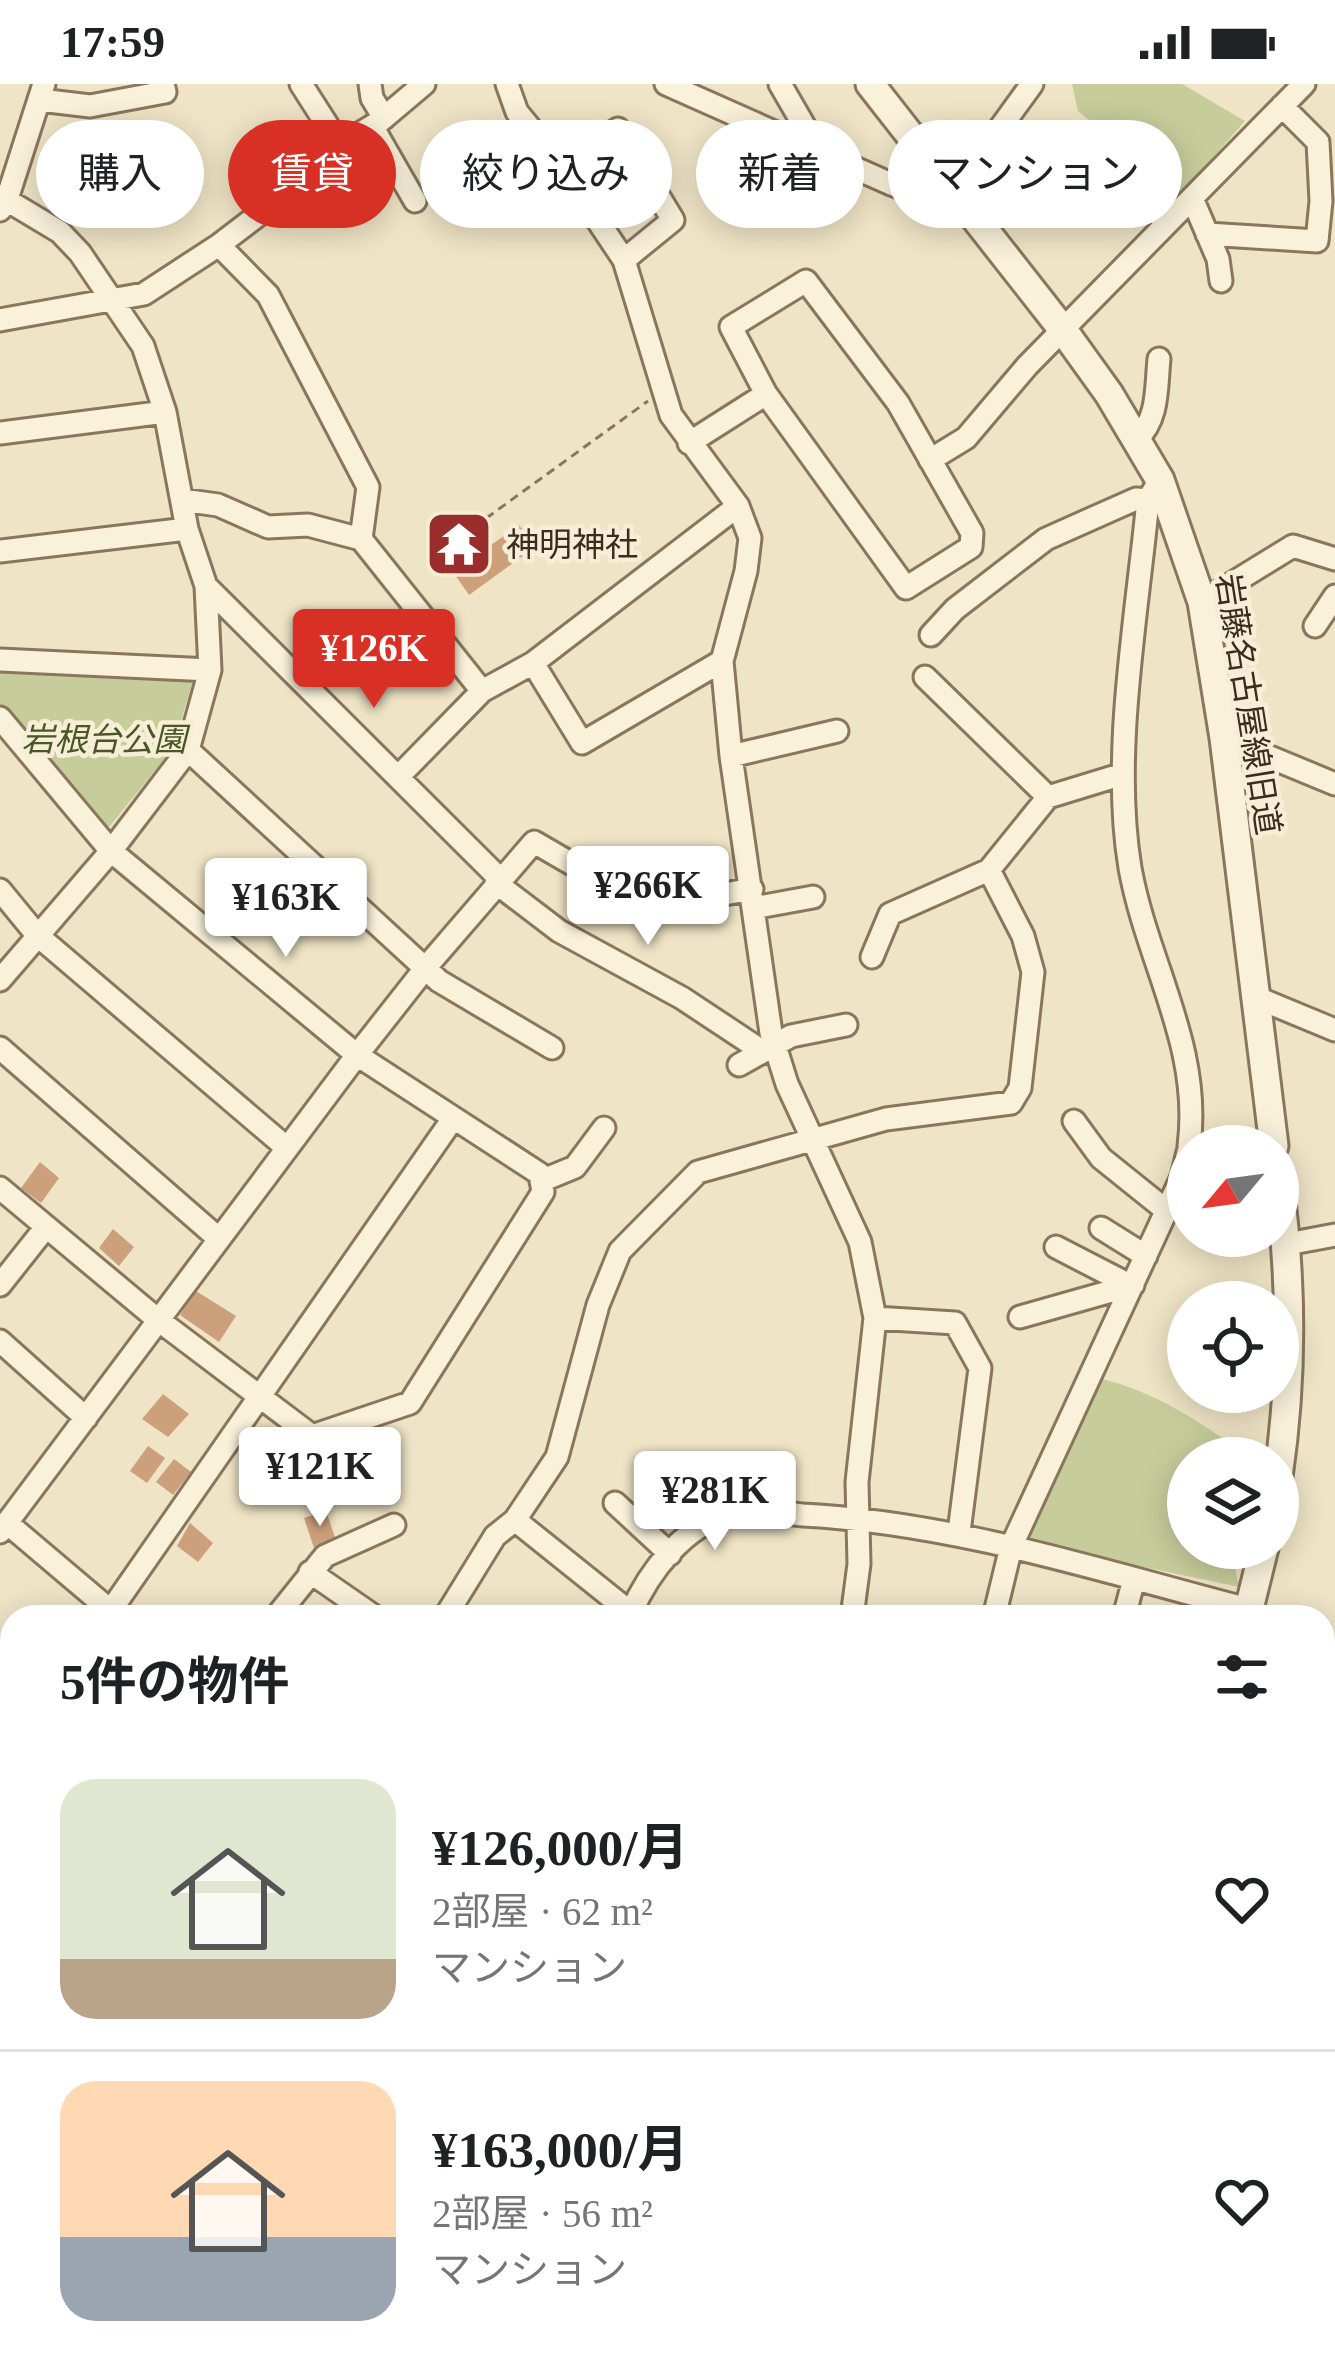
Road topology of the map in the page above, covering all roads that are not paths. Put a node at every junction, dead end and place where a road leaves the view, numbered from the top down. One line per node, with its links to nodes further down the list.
1 (164, 84): 11 (street)
2 (301, 84): 13 (street)
3 (370, 84): 14 (street)
4 (424, 84): 15 (street)
5 (507, 84): 16 (street)
6 (666, 84): 17 (street)
7 (780, 84): 18 (street)
8 (870, 84): 19 (street, 岩藤名古屋線旧道)
9 (1032, 84): 20 (street)
10 (1304, 84): 12 (street)
11 (42, 92): 24 (street)
12 (1282, 106): 22 (street); 31 (street)
13 (324, 120)
14 (378, 120)
15 (380, 120)
16 (524, 120)
17 (742, 120)
18 (801, 120)
19 (897, 120)
20 (1009, 120)
21 (396, 160): 23 (street)
22 (1192, 198): 25 (street); 31 (street)
23 (415, 201)
24 (2, 202): 35 (street)
25 (1182, 208)
26 (241, 228): 32 (street)
27 (603, 228): 33 (street)
28 (663, 228): 33 (street)
29 (981, 228): 37 (street, 岩藤名古屋線旧道)
30 (1162, 228): 37 (street)
31 (1207, 234): 34 (street)
32 (219, 245): 35 (street); 49 (street)
33 (624, 260): 43 (street)
34 (1221, 281)
35 (116, 300): 36 (street); 40 (street)
36 (0, 320)
37 (1063, 330): 42 (street, 岩藤名古屋線旧道); 44 (street)
38 (1159, 359): 42 (street)
39 (766, 394): 43 (street); 44 (street); 44 (street)
40 (165, 412): 41 (street); 46 (street)
41 (0, 433)
42 (1136, 440): 45 (street, 岩藤名古屋線旧道)
43 (689, 442): 47 (street)
44 (930, 460)
45 (1154, 490): 54 (street, 岩藤名古屋線旧道); 56 (street); 68 (street)
46 (182, 500): 48 (street); 49 (street)
47 (738, 506): 58 (street); 59 (street)
48 (187, 529): 50 (street); 52 (street)
49 (361, 539): 62 (street)
50 (0, 551)
51 (1335, 559): 54 (street)
52 (206, 586): 60 (street); 69 (street)
53 (1335, 597): 55 (street)
54 (1202, 602): 65 (street, 岩藤名古屋線旧道)
55 (1315, 626)
56 (931, 634)
57 (0, 660): 60 (street)
58 (722, 661): 59 (street); 67 (street)
59 (533, 663): 62 (street)
60 (210, 670): 66 (street)
61 (925, 676): 71 (street)
62 (482, 691): 69 (street)
63 (0, 718): 72 (street)
64 (837, 730): 67 (street)
65 (1224, 738): 70 (street); 82 (street, 岩藤名古屋線旧道)
66 (188, 750): 72 (street); 80 (street)
67 (731, 756): 77 (street)
68 (1123, 774): 71 (street); 92 (street)
69 (399, 776): 74 (street)
70 (1335, 784)
71 (1048, 797): 73 (street)
72 (111, 851): 78 (street); 88 (street)
73 (989, 870): 79 (street); 95 (street)
74 (498, 881): 77 (street); 80 (street); 85 (street)
75 (0, 890): 78 (street)
76 (813, 897): 77 (street)
77 (752, 899): 85 (street)
78 (38, 935): 81 (street); 96 (street)
79 (872, 957)
80 (427, 966): 87 (street); 88 (street)
81 (0, 980)
82 (1253, 996): 84 (street); 93 (street, 岩藤名古屋線旧道)
83 (851, 1019): 85 (street)
84 (1335, 1030)
85 (768, 1040): 89 (street); 95 (street)
86 (0, 1048): 103 (street)
87 (552, 1048)
88 (357, 1055): 90 (street); 96 (street)
89 (739, 1065)
90 (452, 1120): 97 (street); 114 (street)
91 (1073, 1120): 99 (street)
92 (1190, 1125)
93 (1271, 1125)
94 (604, 1128): 97 (street)
95 (812, 1140): 111 (street); 119 (street)
96 (287, 1148): 103 (street)
97 (541, 1180): 114 (street)
98 (0, 1188): 100 (street)
99 (1167, 1211): 106 (street)
100 (46, 1227): 108 (street); 112 (street)
101 (1101, 1228): 106 (street)
102 (1335, 1235): 104 (street)
103 (218, 1238): 112 (street)
104 (1299, 1242)
105 (1056, 1247): 109 (street)
106 (1146, 1256): 109 (street)
107 (1287, 1257): 116 (street)
108 (0, 1285)
109 (1129, 1286): 110 (street); 123 (street)
110 (1021, 1317)
111 (875, 1318): 118 (street); 122 (street)
112 (158, 1319): 114 (street); 115 (street)
113 (0, 1341): 115 (street)
114 (261, 1396): 129 (street)
115 (86, 1418): 121 (street)
116 (1284, 1437)
117 (615, 1503): 124 (street)
118 (857, 1517): 122 (street); 124 (street); 135 (street)
119 (515, 1520): 132 (street); 133 (street)
120 (394, 1525): 126 (street)
121 (3, 1528): 128 (street)
122 (959, 1532): 123 (street)
123 (1011, 1547): 127 (street); 136 (street)
124 (670, 1554): 134 (street)
125 (1259, 1569): 139 (street)
126 (310, 1572): 130 (street); 131 (street)
127 (1134, 1579): 137 (street); 138 (street)
128 (103, 1605)
129 (121, 1605)
130 (285, 1605)
131 (357, 1605)
132 (454, 1605)
133 (619, 1605)
134 (636, 1605)
135 (854, 1605)
136 (997, 1605)
137 (1127, 1605)
138 (1220, 1605)
139 (1249, 1605)

